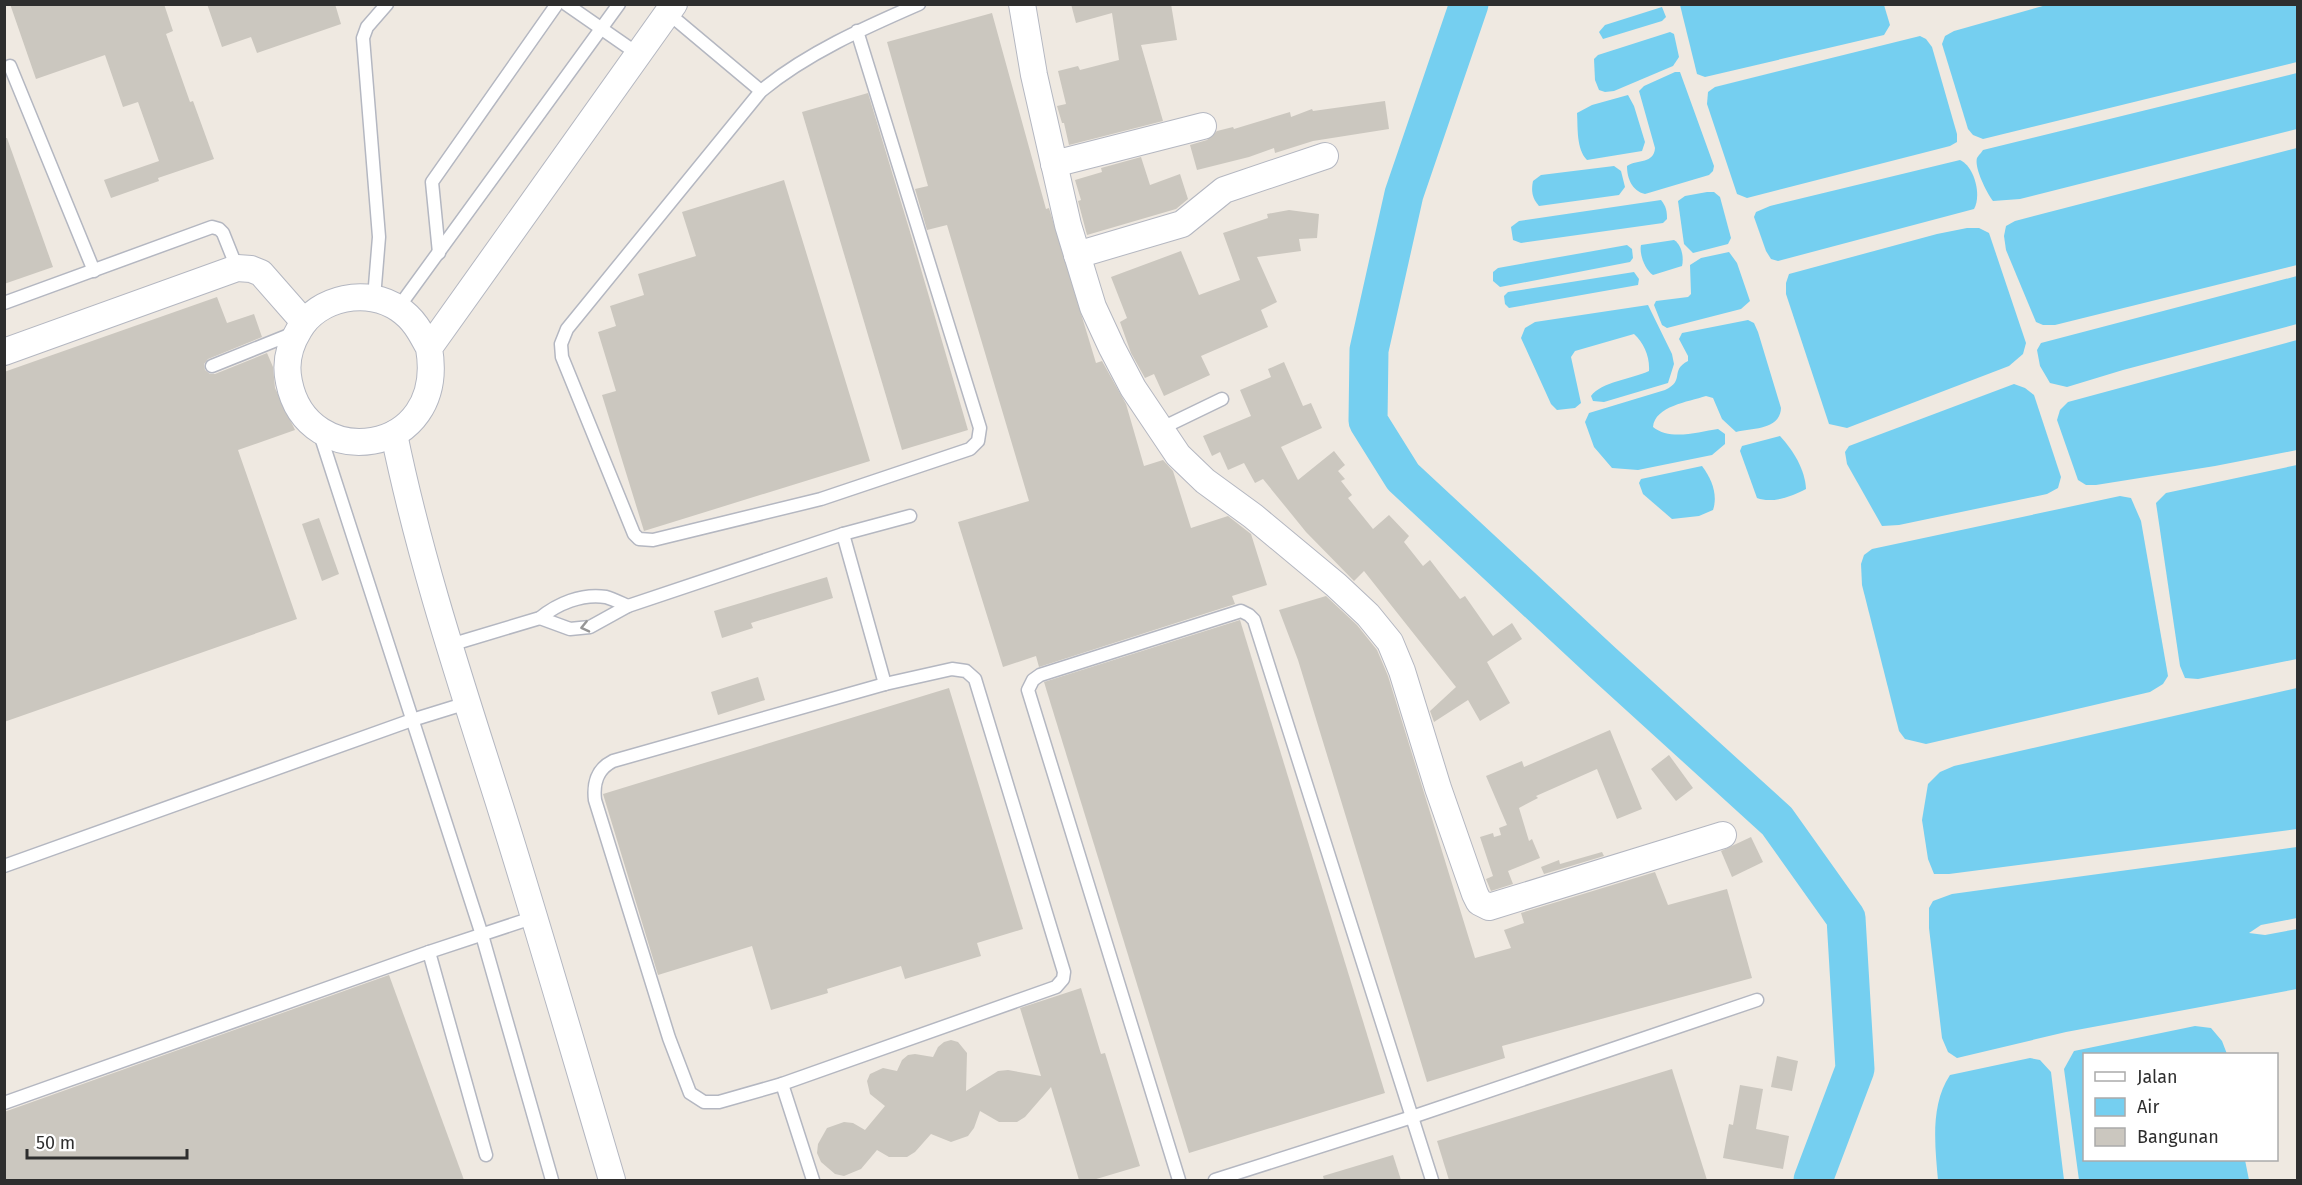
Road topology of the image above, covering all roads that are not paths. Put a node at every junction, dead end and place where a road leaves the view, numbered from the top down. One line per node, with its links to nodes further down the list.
1 (387, 4): 20 (lane)
2 (557, 4): 16 (lane)
3 (566, 4): 8 (lane)
4 (619, 4): 8 (lane)
5 (919, 4): 9 (lane)
6 (1022, 4): 15 (street)
7 (671, 9): 10 (street); 12 (lane)
8 (602, 28): 10 (lane); 16 (lane)
9 (857, 31): 12 (lane); 12 (lane)
10 (638, 54): 24 (street)
11 (10, 66): 19 (lane)
12 (760, 91)
13 (1203, 126): 15 (street)
14 (1325, 156): 17 (street)
15 (1054, 164): 17 (street)
16 (438, 253): 22 (lane)
17 (1077, 255): 28 (street)
18 (237, 268): 19 (lane); 23 (street); 25 (street)
19 (94, 271): 21 (lane)
20 (374, 298): 22 (street); 23 (street)
21 (4, 303)
22 (399, 308): 24 (street)
23 (301, 326): 26 (lane); 29 (street)
24 (429, 348): 30 (street)
25 (4, 352)
26 (212, 366)
27 (1222, 399): 28 (lane)
28 (1160, 429): 39 (street)
29 (318, 430): 30 (street); 38 (lane)
30 (394, 434): 35 (street)
31 (910, 516): 32 (lane)
32 (843, 534): 33 (lane); 36 (lane)
33 (628, 606): 34 (lane); 34 (lane, one-way to 34)
34 (540, 618): 35 (lane)
35 (450, 645): 37 (street)
36 (885, 684): 45 (lane); 45 (lane)
37 (467, 702): 38 (lane); 41 (street)
38 (412, 720): 40 (lane); 42 (lane)
39 (1723, 835)
40 (4, 866)
41 (535, 918): 42 (lane); 50 (street)
42 (482, 935): 43 (lane); 49 (lane)
43 (429, 952): 46 (lane); 48 (lane)
44 (1757, 1000): 47 (lane)
45 (782, 1084): 51 (lane)
46 (4, 1103)
47 (1412, 1117): 52 (lane); 53 (lane); 54 (lane)
48 (486, 1155)
49 (552, 1180)
50 (612, 1180)
51 (813, 1180)
52 (1179, 1180)
53 (1215, 1180)
54 (1432, 1180)

